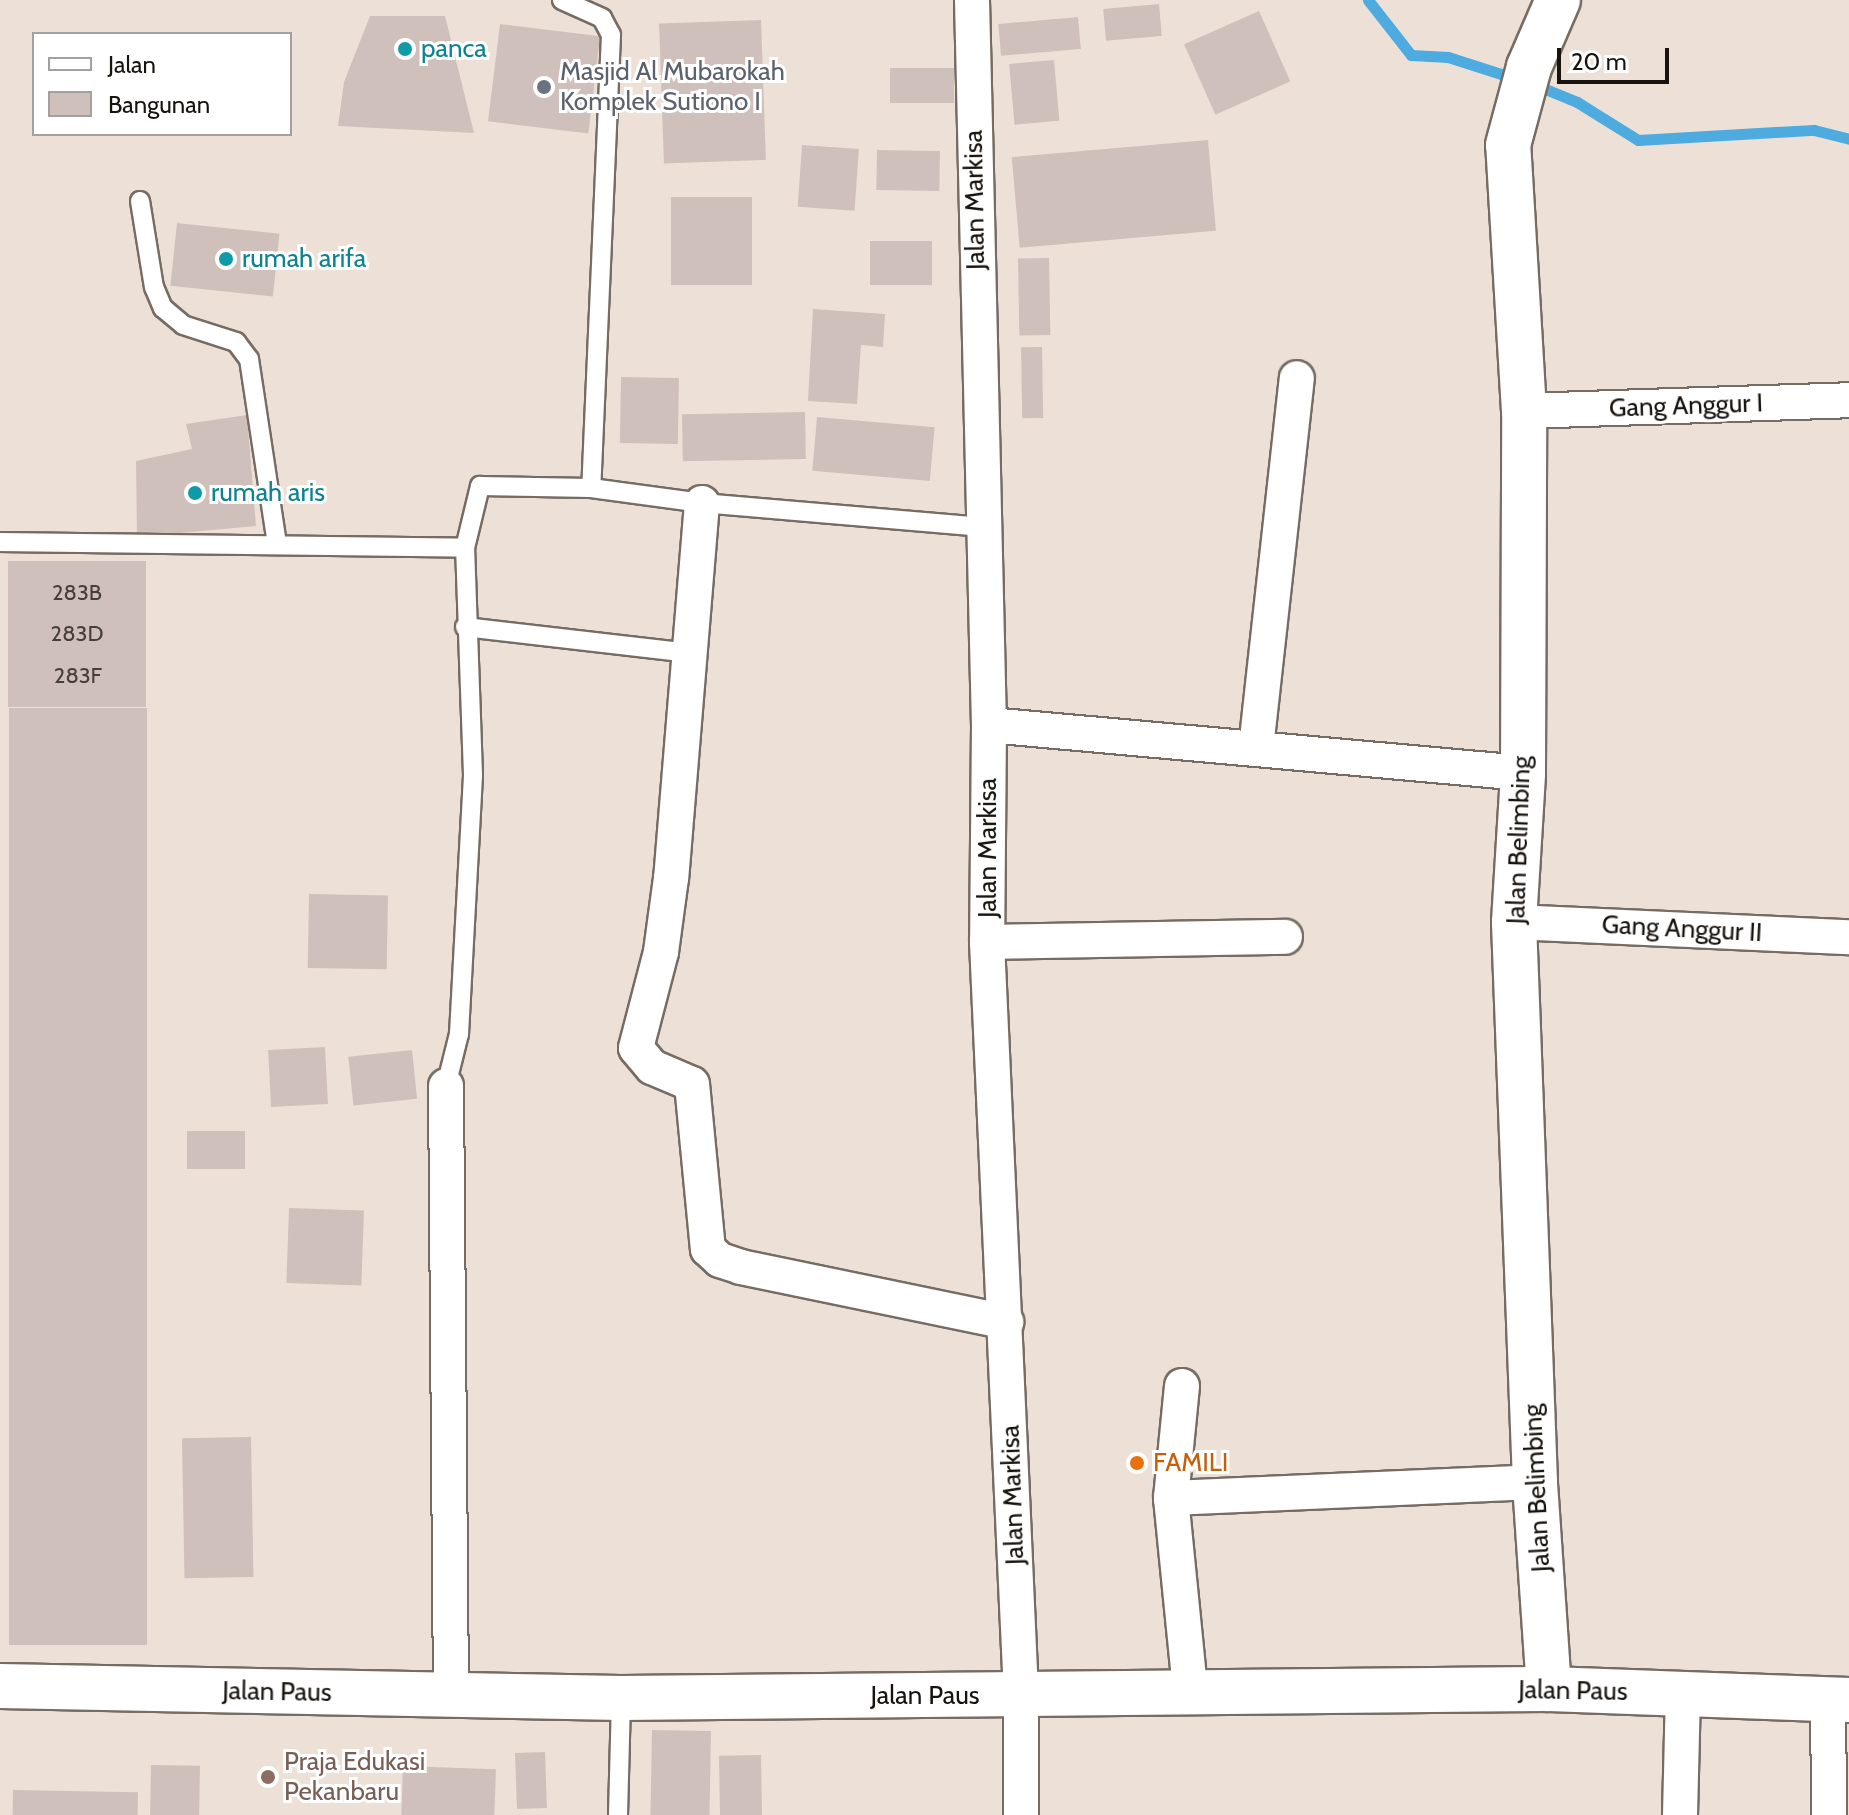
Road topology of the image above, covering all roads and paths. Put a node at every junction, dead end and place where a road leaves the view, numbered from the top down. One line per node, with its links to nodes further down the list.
1 (562, 0): 8 (lane)
2 (972, 0): 10 (street, Jalan Markisa)
3 (1558, 0): 7 (main road, Jalan Belimbing)
4 (140, 201): 12 (lane)
5 (1297, 378): 17 (street)
6 (1849, 400): 7 (street, Gang Anggur I)
7 (1524, 411): 18 (main road, Jalan Belimbing)
8 (591, 488): 9 (lane); 13 (lane)
9 (702, 503): 10 (lane); 15 (street)
10 (980, 527): 16 (street, Jalan Markisa)
11 (0, 542): 12 (lane)
12 (277, 544): 13 (lane)
13 (465, 548): 14 (lane)
14 (465, 627): 15 (lane); 23 (lane)
15 (690, 653): 24 (street)
16 (989, 725): 17 (street); 22 (street, Jalan Markisa)
17 (1256, 748): 18 (street)
18 (1523, 773): 19 (main road, Jalan Belimbing)
19 (1514, 922): 21 (street, Gang Anggur II); 26 (main road, Jalan Belimbing)
20 (1285, 937): 22 (street)
21 (1849, 937)
22 (987, 942): 24 (street, Jalan Markisa)
23 (446, 1086): 32 (street)
24 (1006, 1322): 33 (street, Jalan Markisa)
25 (1182, 1386): 27 (street)
26 (1535, 1482): 27 (street); 30 (main road, Jalan Belimbing)
27 (1171, 1498): 29 (street)
28 (0, 1686): 32 (main road, Jalan Paus)
29 (1190, 1689): 30 (main road, Jalan Paus); 33 (main road, Jalan Paus)
30 (1549, 1689): 31 (main road, Jalan Paus)
31 (1683, 1694): 35 (main road, Jalan Paus); 38 (street)
32 (451, 1695): 34 (main road, Jalan Paus)
33 (1021, 1695): 34 (main road, Jalan Paus); 37 (street, Jalan Markisa)
34 (621, 1698): 36 (lane)
35 (1839, 1698): 39 (street)
36 (618, 1815)
37 (1021, 1815)
38 (1680, 1815)
39 (1829, 1815)

